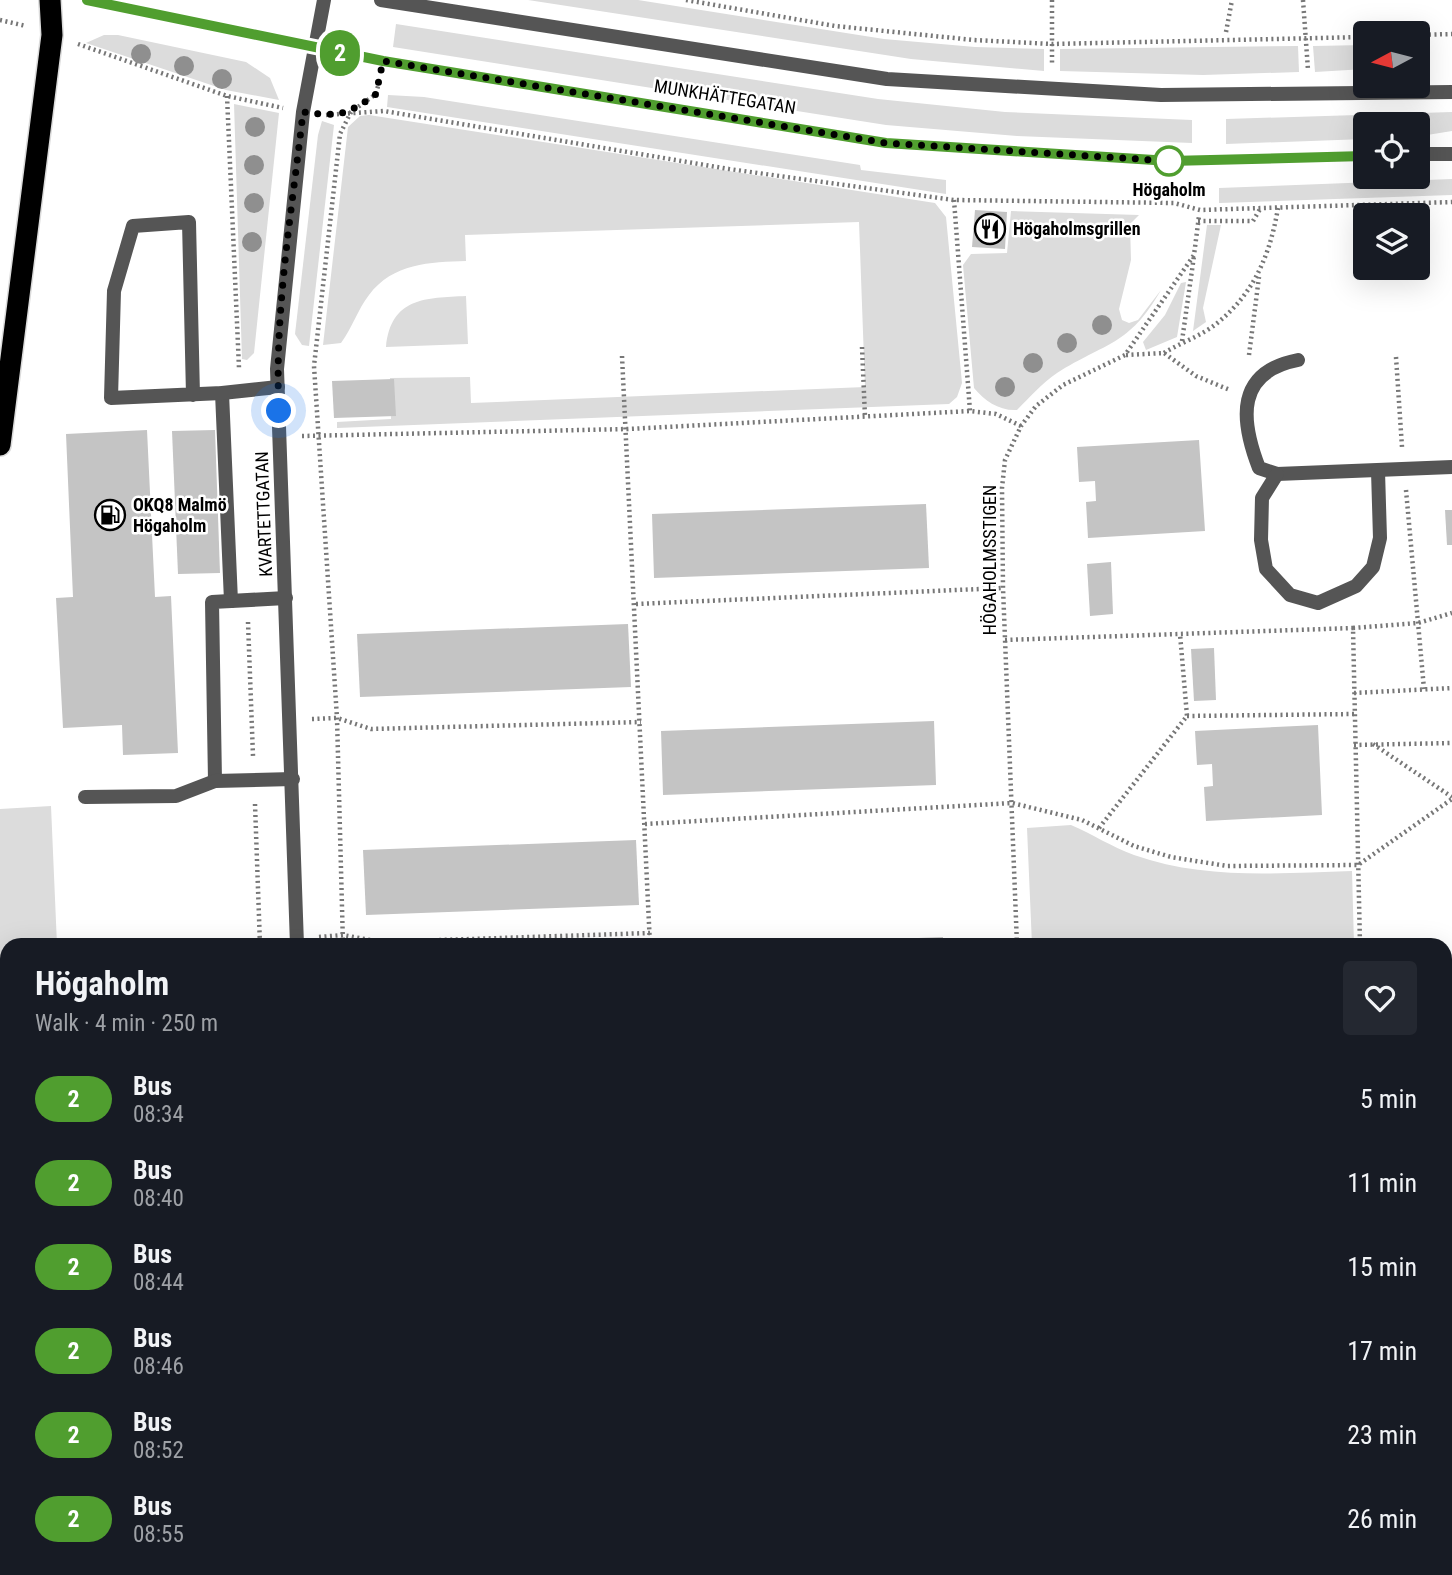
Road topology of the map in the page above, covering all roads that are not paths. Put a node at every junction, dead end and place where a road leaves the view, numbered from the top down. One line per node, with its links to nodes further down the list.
1 (50, 0): 14 (highway)
2 (87, 0): 5 (street, MUNKHÄTTEGATAN)
3 (324, 0): 5 (street, KVARTETTGATAN)
4 (381, 0): 6 (street)
5 (315, 48): 9 (street, MUNKHÄTTEGATAN); 11 (street, KVARTETTGATAN)
6 (1452, 92)
7 (1452, 153): 8 (street)
8 (1430, 154)
9 (1353, 156)
10 (1298, 360): 17 (street)
11 (278, 387): 12 (street); 18 (street, KVARTETTGATAN)
12 (222, 393): 13 (street); 19 (street)
13 (193, 394): 13 (street)
14 (0, 445)
15 (1452, 467): 16 (street)
16 (1378, 471): 17 (street); 17 (street)
17 (1278, 474)
18 (286, 598): 19 (street); 20 (street, KVARTETTGATAN)
19 (231, 601): 21 (street)
20 (293, 779): 21 (street); 23 (street, KVARTETTGATAN)
21 (215, 781): 22 (street)
22 (85, 797)
23 (297, 938)

